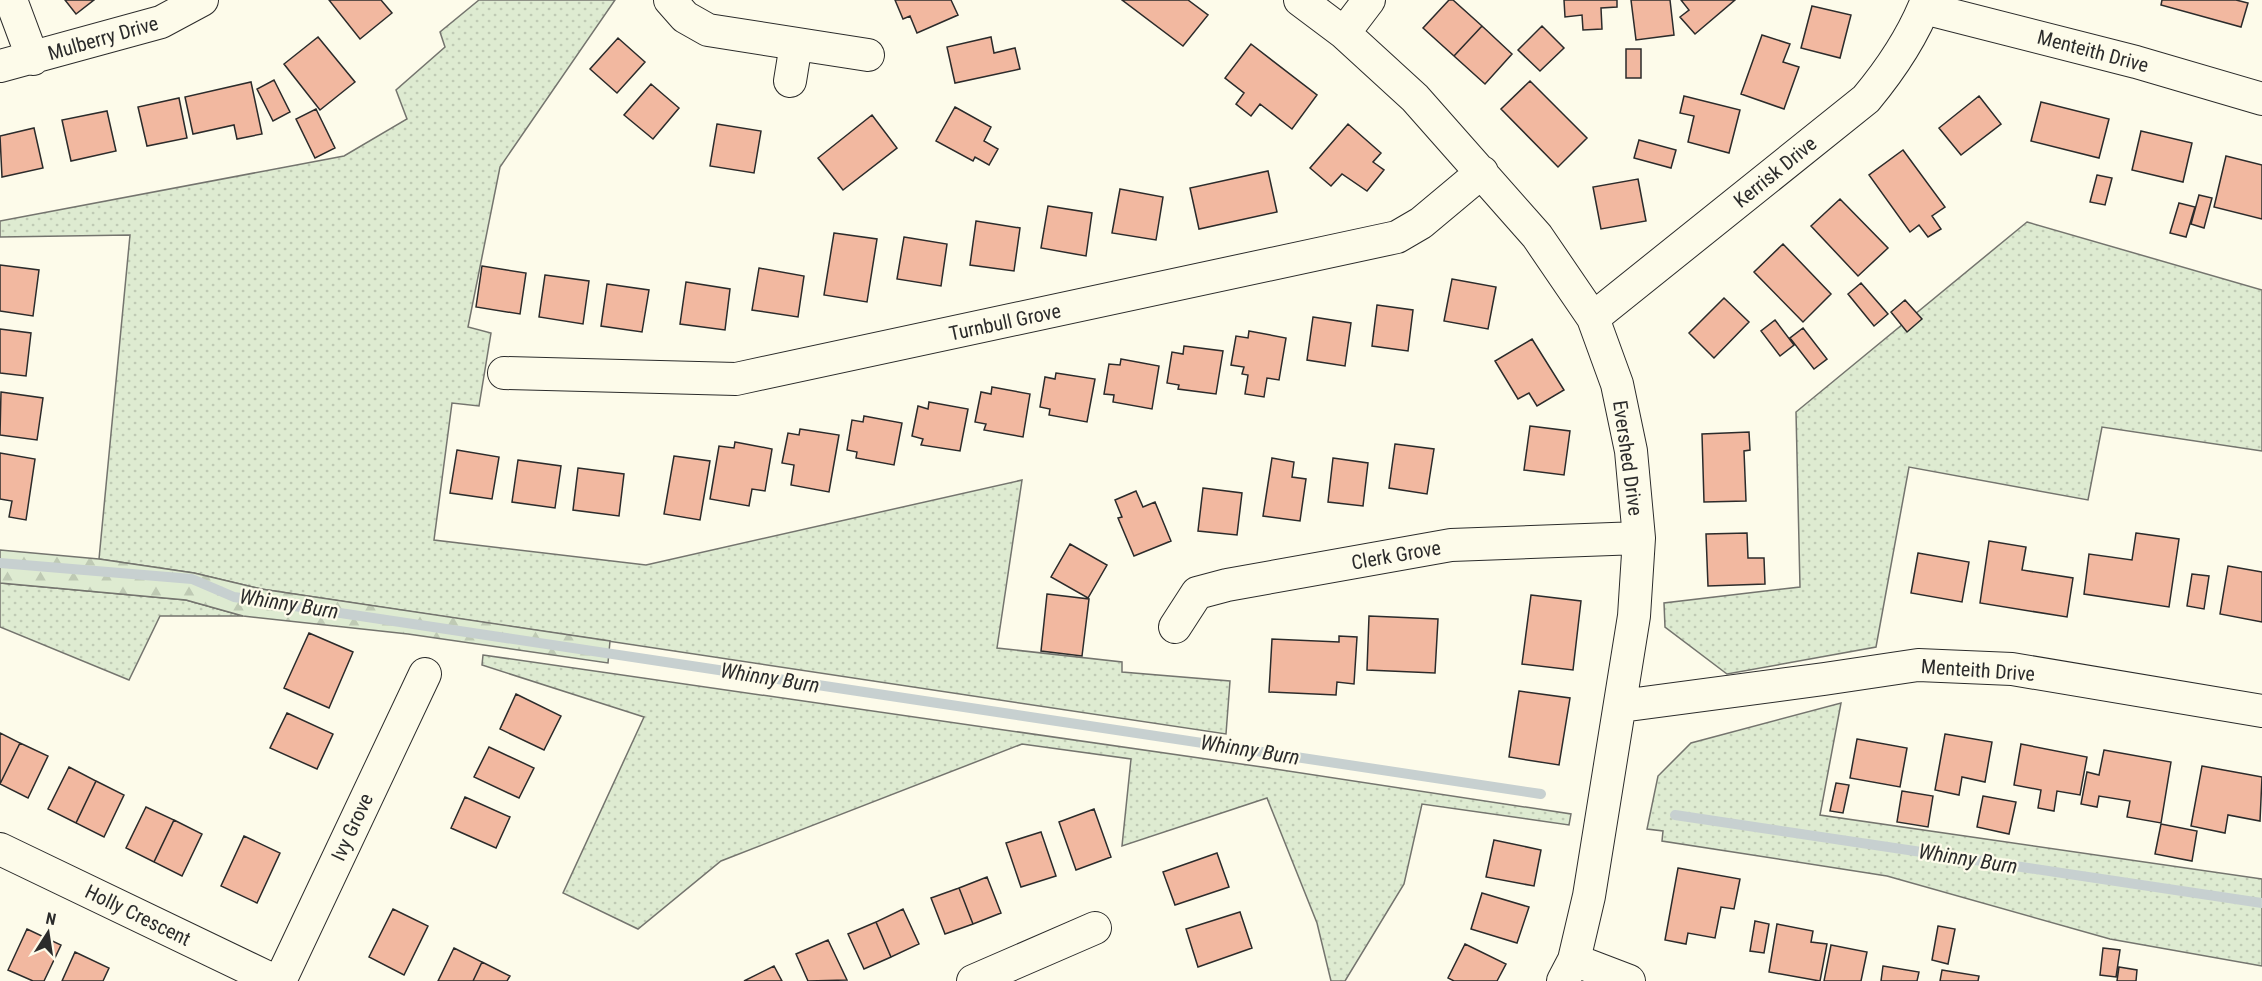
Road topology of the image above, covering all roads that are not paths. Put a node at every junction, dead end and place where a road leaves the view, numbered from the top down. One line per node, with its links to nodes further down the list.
1 (11, 0): 10 (street)
2 (202, 0): 10 (street, Mulberry Drive)
3 (670, 0): 8 (street)
4 (1300, 0): 7 (street, Evershed Drive)
5 (1369, 0): 7 (street)
6 (1925, 4): 13 (street, Menteith Drive); 15 (street, Kerrisk Drive)
7 (1344, 33): 14 (street, Evershed Drive)
8 (796, 44): 9 (street); 12 (street)
9 (868, 55)
10 (33, 59): 11 (street, Mulberry Drive)
11 (0, 66)
12 (790, 81)
13 (2262, 99)
14 (1482, 172): 15 (street, Evershed Drive); 16 (street, Turnbull Grove)
15 (1593, 318): 17 (street, Evershed Drive)
16 (504, 373)
17 (1639, 538): 18 (street, Clerk Grove); 20 (street, Evershed Drive)
18 (1175, 627)
19 (425, 674): 25 (street, Ivy Grove)
20 (1621, 706): 21 (street, Menteith Drive); 24 (street, Evershed Drive)
21 (2262, 711)
22 (0, 849): 25 (street, Holly Crescent)
23 (1095, 928): 26 (street)
24 (1569, 971): 27 (street)
25 (278, 981)
26 (972, 981)
27 (1629, 981)

